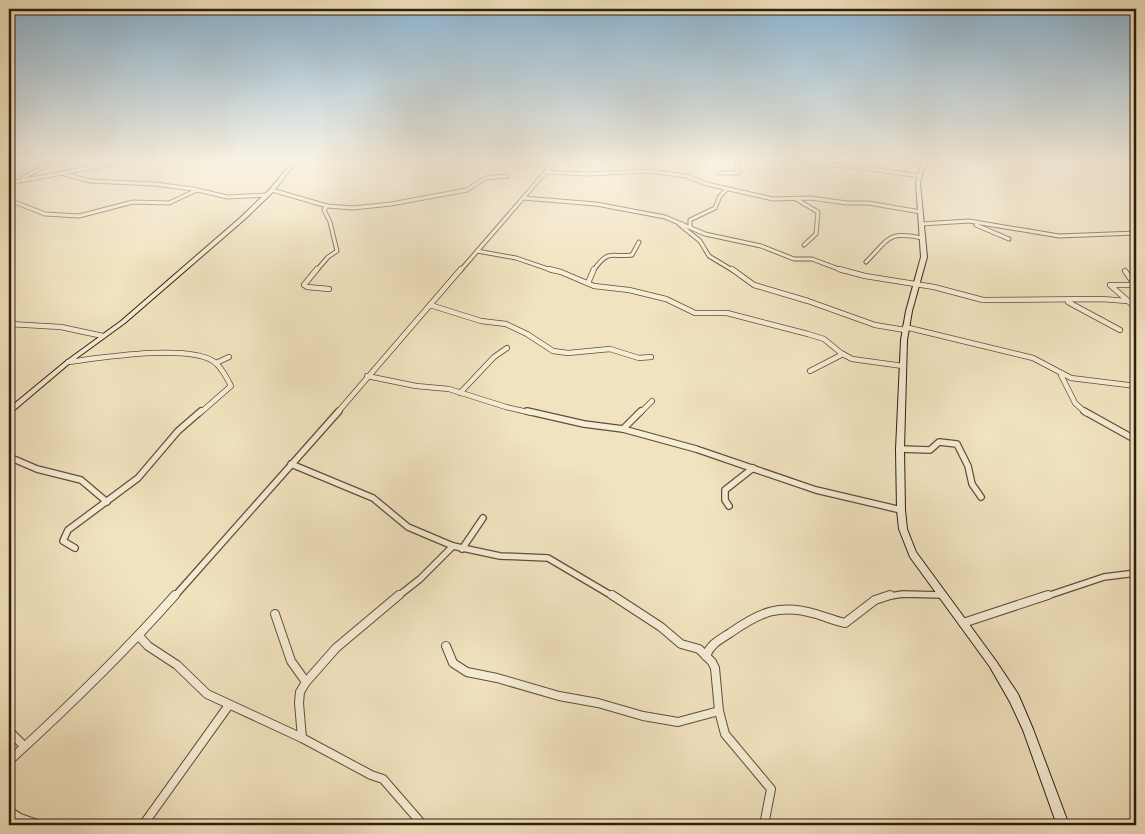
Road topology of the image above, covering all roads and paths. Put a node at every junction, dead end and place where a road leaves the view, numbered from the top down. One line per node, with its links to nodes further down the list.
1 (178, 199): 13 (street)
2 (263, 199): 39 (main road)
3 (303, 199): 14 (street)
4 (419, 199): 14 (street)
5 (522, 199): 25 (street)
6 (534, 199): 16 (street)
7 (719, 199): 19 (street)
8 (768, 199): 9 (street)
9 (785, 199)
10 (797, 199): 24 (street)
11 (808, 199): 15 (street)
12 (921, 199): 15 (main road)
13 (9, 200)
14 (327, 206): 31 (street)
15 (921, 212): 18 (main road)
16 (677, 222): 19 (street); 37 (street)
17 (969, 222): 18 (street); 20 (street); 22 (street)
18 (921, 224): 21 (main road)
19 (690, 227): 30 (street)
20 (1136, 233)
21 (922, 238): 26 (street); 30 (main road)
22 (1009, 239)
23 (639, 242): 29 (street)
24 (804, 245)
25 (477, 252): 29 (street); 34 (street)
26 (866, 262)
27 (1125, 271): 28 (street)
28 (1135, 282): 33 (street)
29 (588, 283): 41 (street)
30 (916, 284): 32 (street); 37 (main road)
31 (329, 289)
32 (1066, 300): 33 (street); 38 (street)
33 (1128, 301): 35 (street)
34 (430, 305): 43 (street); 49 (street)
35 (1136, 308)
36 (9, 324): 39 (street)
37 (905, 328): 46 (main road); 48 (street)
38 (1120, 330)
39 (104, 336): 44 (main road)
40 (507, 348): 51 (street)
41 (843, 354): 46 (street); 47 (street)
42 (229, 357): 45 (street)
43 (650, 357)
44 (68, 362): 45 (street); 53 (main road)
45 (216, 363): 61 (street)
46 (903, 366): 56 (main road)
47 (810, 371)
48 (1061, 374): 50 (street); 55 (street)
49 (367, 376): 51 (street); 58 (street)
50 (1136, 386)
51 (460, 393): 54 (street)
52 (652, 402): 54 (street)
53 (9, 411)
54 (623, 429): 59 (street)
55 (1136, 440)
56 (900, 449): 60 (street); 63 (main road)
57 (9, 457): 61 (street)
58 (291, 464): 65 (street); 72 (street)
59 (753, 468): 62 (street); 63 (street)
60 (981, 497)
61 (107, 502): 66 (street)
62 (729, 506)
63 (900, 510): 69 (main road)
64 (483, 518): 67 (street)
65 (453, 546): 67 (street); 75 (street)
66 (75, 548)
67 (462, 549): 74 (street)
68 (1136, 573): 71 (street)
69 (944, 594): 71 (main road); 74 (street)
70 (275, 614): 75 (street)
71 (963, 623): 87 (main road)
72 (139, 636): 76 (street); 80 (street)
73 (446, 646): 77 (street)
74 (706, 656): 77 (street)
75 (306, 682): 79 (street)
76 (229, 705): 79 (street); 84 (street)
77 (719, 711): 86 (street)
78 (9, 731): 80 (street)
79 (302, 738): 85 (street)
80 (24, 746): 81 (street)
81 (9, 761)
82 (9, 811): 83 (street)
83 (40, 825)
84 (143, 825)
85 (423, 825)
86 (764, 825)
87 (1063, 825)

